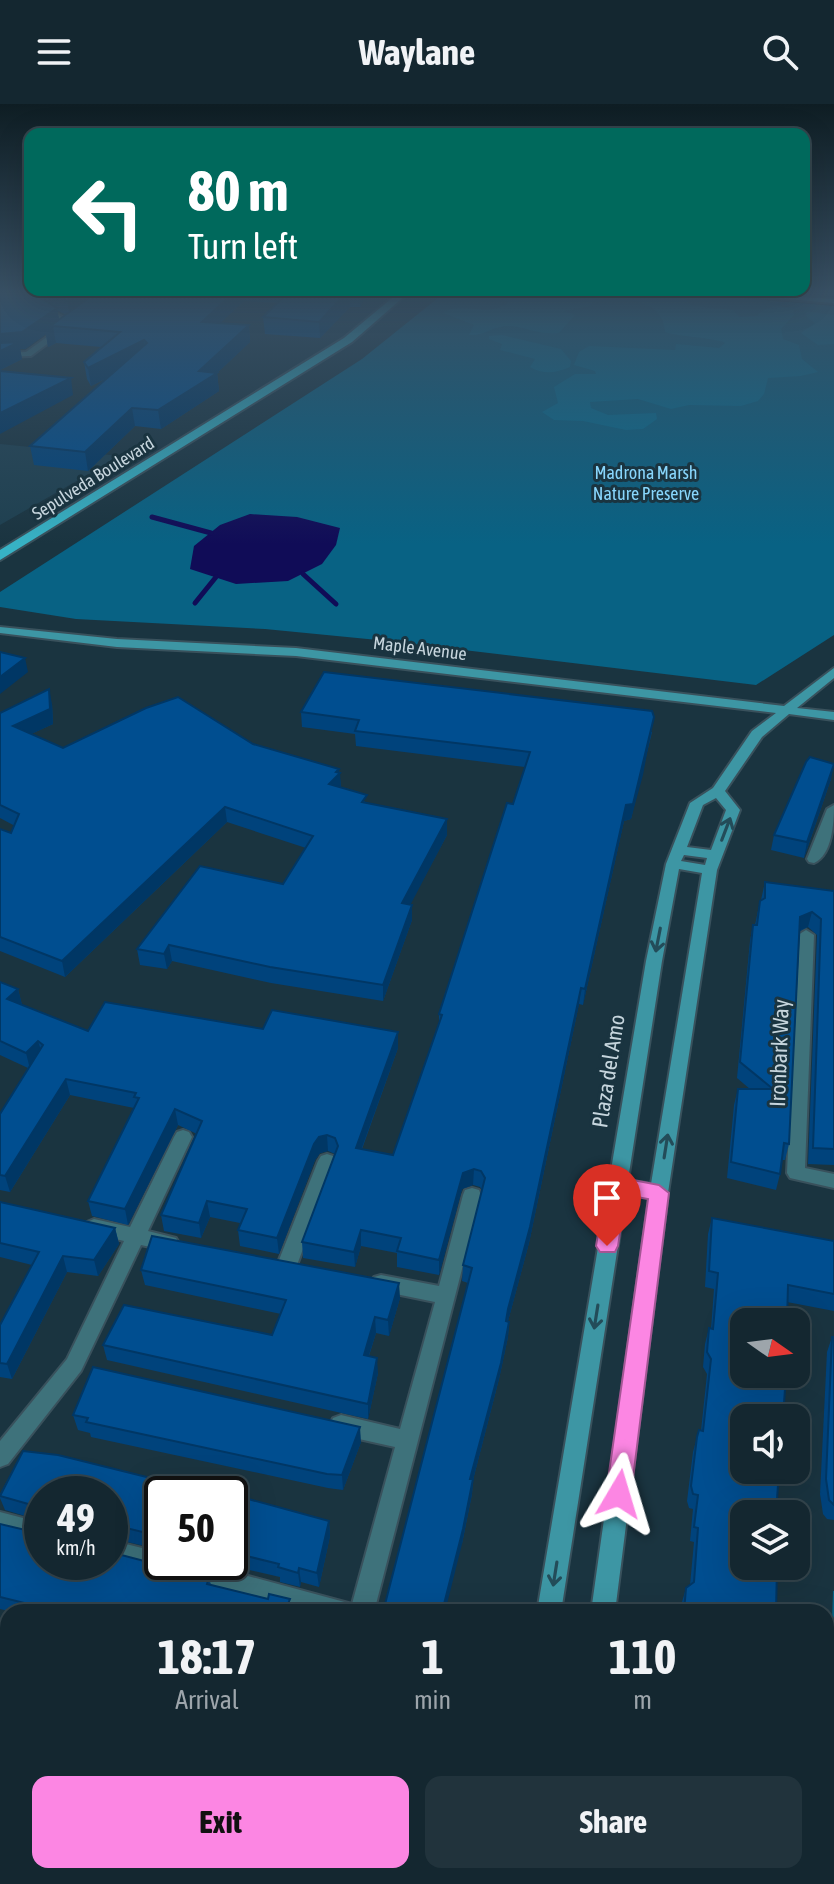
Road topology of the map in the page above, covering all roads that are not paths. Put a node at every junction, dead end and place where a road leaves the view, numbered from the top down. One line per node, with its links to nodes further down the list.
1 (288, 377): 2 (main road, Sepulveda Boulevard)
2 (0, 556)
3 (0, 630): 5 (main road, Maple Avenue)
4 (834, 672): 5 (main road, Plaza del Amo)
5 (784, 710): 6 (main road, Maple Avenue); 7 (main road, Plaza del Amo)
6 (834, 716)
7 (718, 791): 10 (main road, Plaza del Amo); 12 (main road, one-way to 7)
8 (834, 809): 9 (street)
9 (829, 833): 11 (street)
10 (676, 857): 12 (main road); 17 (main road, Plaza del Amo, one-way to 17)
11 (814, 859)
12 (713, 862): 18 (main road, one-way to 12)
13 (806, 935): 16 (street, Ironbark Way)
14 (183, 1137): 21 (street)
15 (327, 1161): 23 (street)
16 (834, 1181)
17 (617, 1185): 18 (main road); 34 (main road, Plaza del Amo, one-way to 34)
18 (659, 1193): 35 (main road)
19 (472, 1195): 25 (street)
20 (76, 1223): 21 (street)
21 (136, 1237): 22 (street); 28 (street)
22 (197, 1248)
23 (287, 1265)
24 (360, 1279): 25 (street)
25 (446, 1296): 27 (street)
26 (315, 1419): 27 (street)
27 (406, 1440): 33 (street)
28 (0, 1457)
29 (0, 1523): 30 (street)
30 (24, 1529)
31 (128, 1556): 32 (street)
32 (313, 1604)
33 (364, 1604)
34 (550, 1604)
35 (604, 1604)

